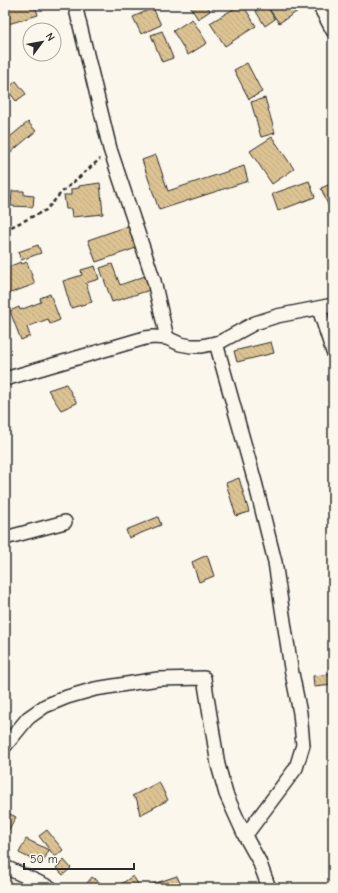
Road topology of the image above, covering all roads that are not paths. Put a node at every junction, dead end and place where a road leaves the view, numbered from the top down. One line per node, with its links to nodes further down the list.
1 (75, 5): 7 (street)
2 (319, 5): 3 (street)
3 (330, 17): 4 (street)
4 (333, 31)
5 (333, 305): 6 (street)
6 (319, 309): 8 (street); 9 (street)
7 (167, 338): 8 (street); 10 (street)
8 (216, 343): 14 (street)
9 (333, 352)
10 (5, 379)
11 (65, 522): 12 (street)
12 (5, 538)
13 (5, 746): 14 (street)
14 (245, 836): 17 (street)
15 (5, 867): 16 (street)
16 (51, 888)
17 (270, 888)

